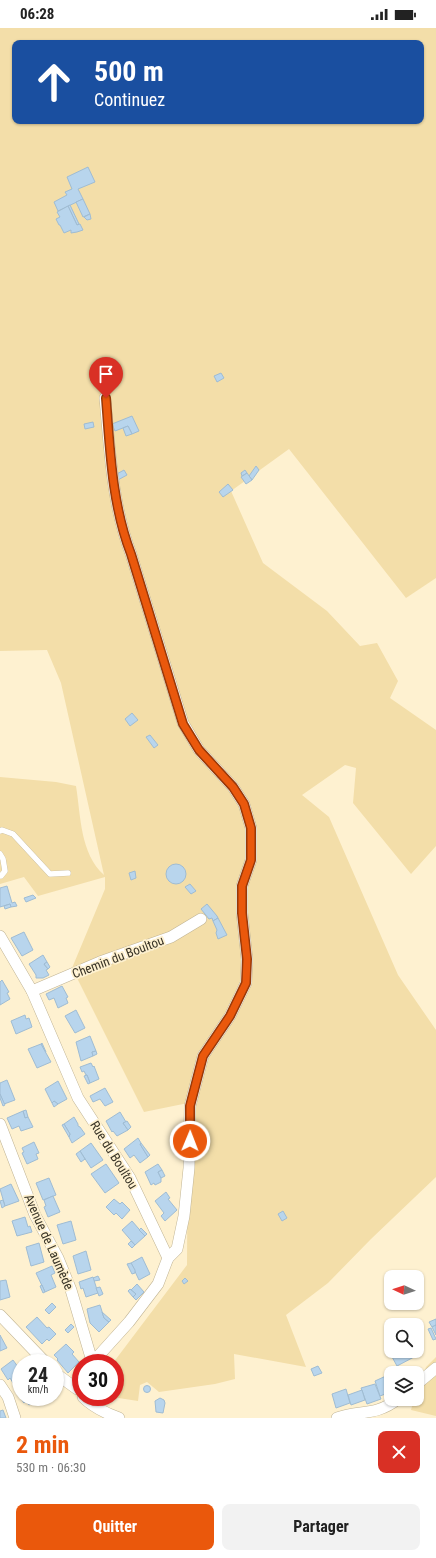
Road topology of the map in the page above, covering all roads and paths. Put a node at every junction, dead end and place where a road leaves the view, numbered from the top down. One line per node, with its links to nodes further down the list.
1 (106, 398): 10 (street)
2 (0, 831): 4 (lane)
3 (0, 854): 5 (lane)
4 (68, 873)
5 (0, 876)
6 (201, 919): 8 (street, Chemin du Boultou)
7 (0, 936): 8 (street, Rue du Boultou)
8 (32, 991): 10 (street, Rue du Boultou)
9 (0, 1124): 13 (street, Avenue de Laumède)
10 (168, 1258): 14 (street)
11 (0, 1315): 12 (street)
12 (37, 1354)
13 (90, 1354)
14 (99, 1354)
15 (436, 1368): 16 (street)
16 (424, 1378)
17 (0, 1385): 20 (street)
18 (94, 1406): 21 (street)
19 (386, 1406): 22 (street)
20 (15, 1418)
21 (118, 1418)
22 (337, 1418)

